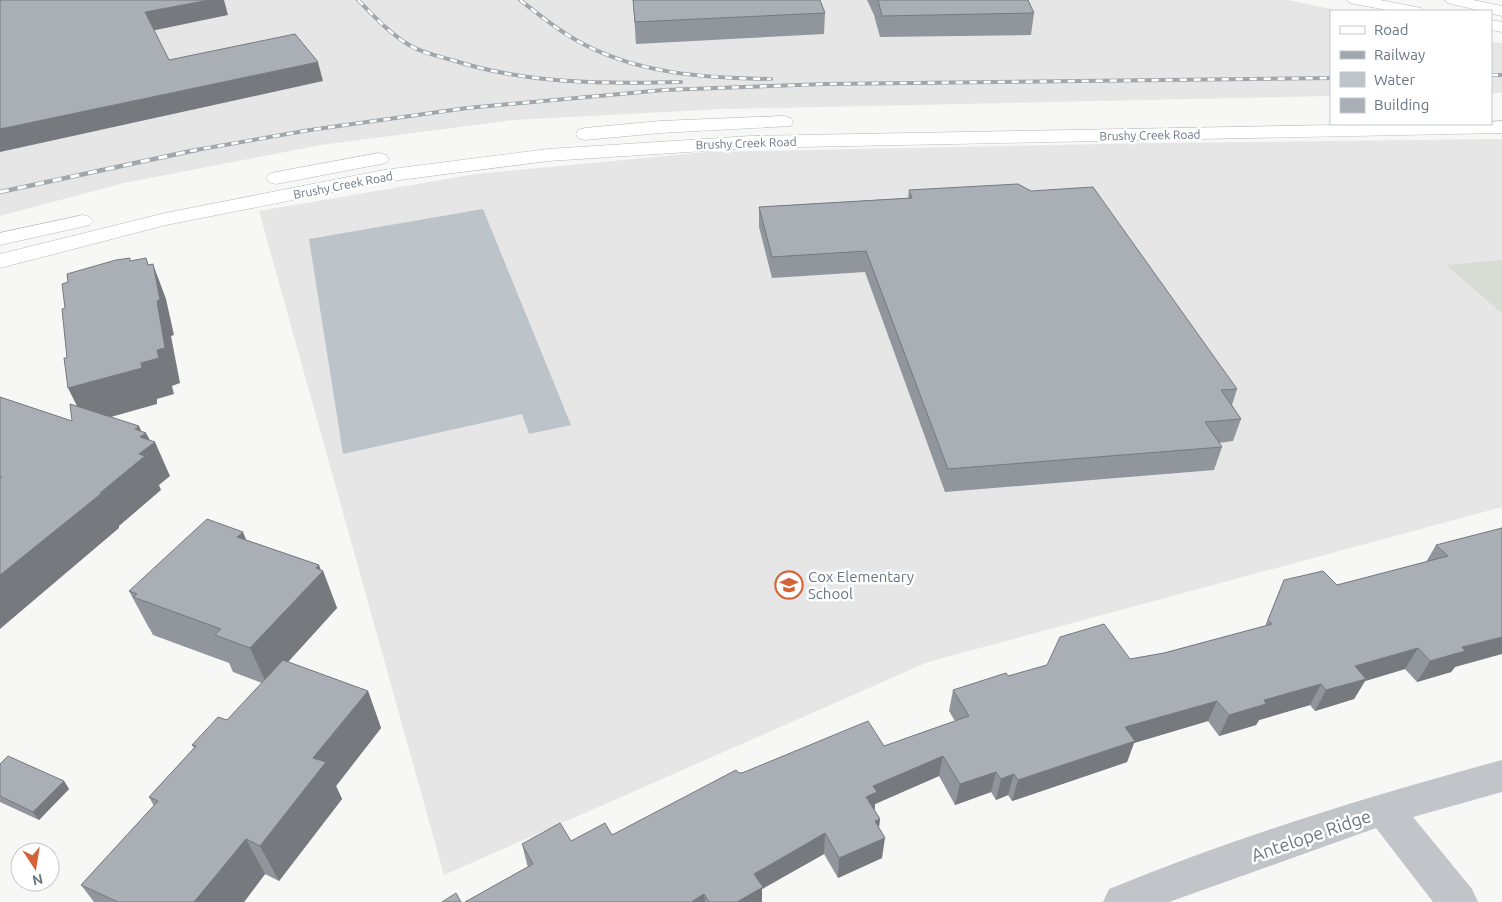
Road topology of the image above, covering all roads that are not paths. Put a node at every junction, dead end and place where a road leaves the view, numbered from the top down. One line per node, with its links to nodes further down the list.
1 (1355, 0): 3 (main road)
2 (1453, 0): 4 (main road)
3 (1410, 10)
4 (1502, 11)
5 (1330, 113): 7 (main road, Brushy Creek Road)
6 (1330, 113): 10 (main road)
7 (1177, 115)
8 (798, 122): 11 (main road, Brushy Creek Road)
9 (1502, 127): 10 (main road, Brushy Creek Road)
10 (677, 146): 12 (main road, Brushy Creek Road)
11 (0, 239)
12 (0, 261)
13 (1502, 776): 14 (street, Antelope Ridge)
14 (1384, 810): 15 (street, Antelope Ridge); 16 (street)
15 (1123, 902)
16 (1458, 902)

